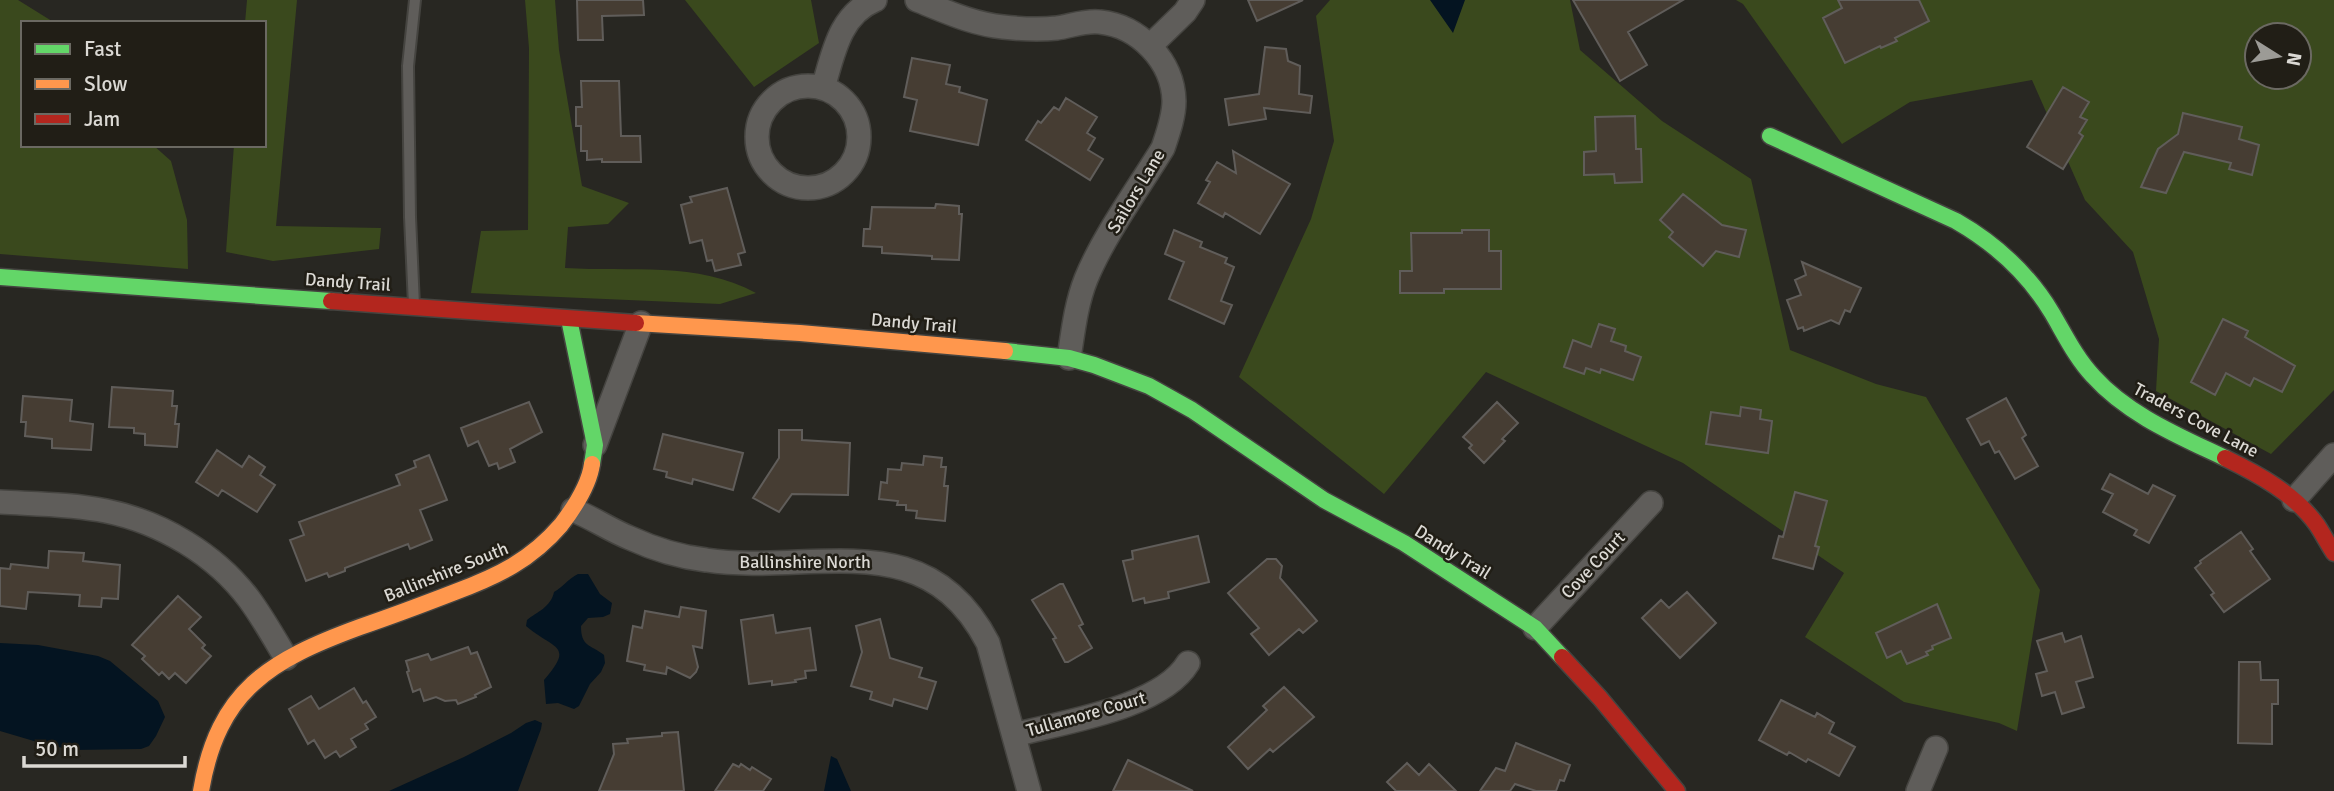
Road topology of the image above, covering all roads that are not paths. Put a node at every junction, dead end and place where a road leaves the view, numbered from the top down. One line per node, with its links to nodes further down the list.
1 (415, 0): 9 (lane)
2 (875, 0): 6 (street)
3 (916, 0): 5 (street)
4 (1193, 0): 5 (street)
5 (1150, 46): 12 (street, Sailors Lane)
6 (823, 88): 6 (street)
7 (1770, 136): 15 (street, Traders Cove Lane)
8 (0, 277): 9 (street, Dandy Trail)
9 (414, 306): 10 (street, Dandy Trail)
10 (569, 319): 11 (street, Dandy Trail); 13 (street, Ballinshire South)
11 (641, 323): 12 (street, Dandy Trail); 13 (street)
12 (1069, 358): 20 (street, Dandy Trail)
13 (595, 445): 18 (street, Ballinshire South)
14 (2334, 455): 15 (street)
15 (2294, 500): 19 (street, Traders Cove Lane)
16 (0, 502): 21 (street)
17 (1651, 503): 20 (street, Cove Court)
18 (573, 510): 21 (street, Ballinshire South); 23 (street, Ballinshire North)
19 (2334, 553)
20 (1535, 628): 27 (street, Dandy Trail)
21 (286, 658): 25 (street, Ballinshire South)
22 (1188, 663): 23 (street, Tullamore Court)
23 (1014, 735): 26 (street, Ballinshire North)
24 (1936, 748): 28 (street)
25 (201, 791)
26 (1030, 791)
27 (1678, 791)
28 (1918, 791)

